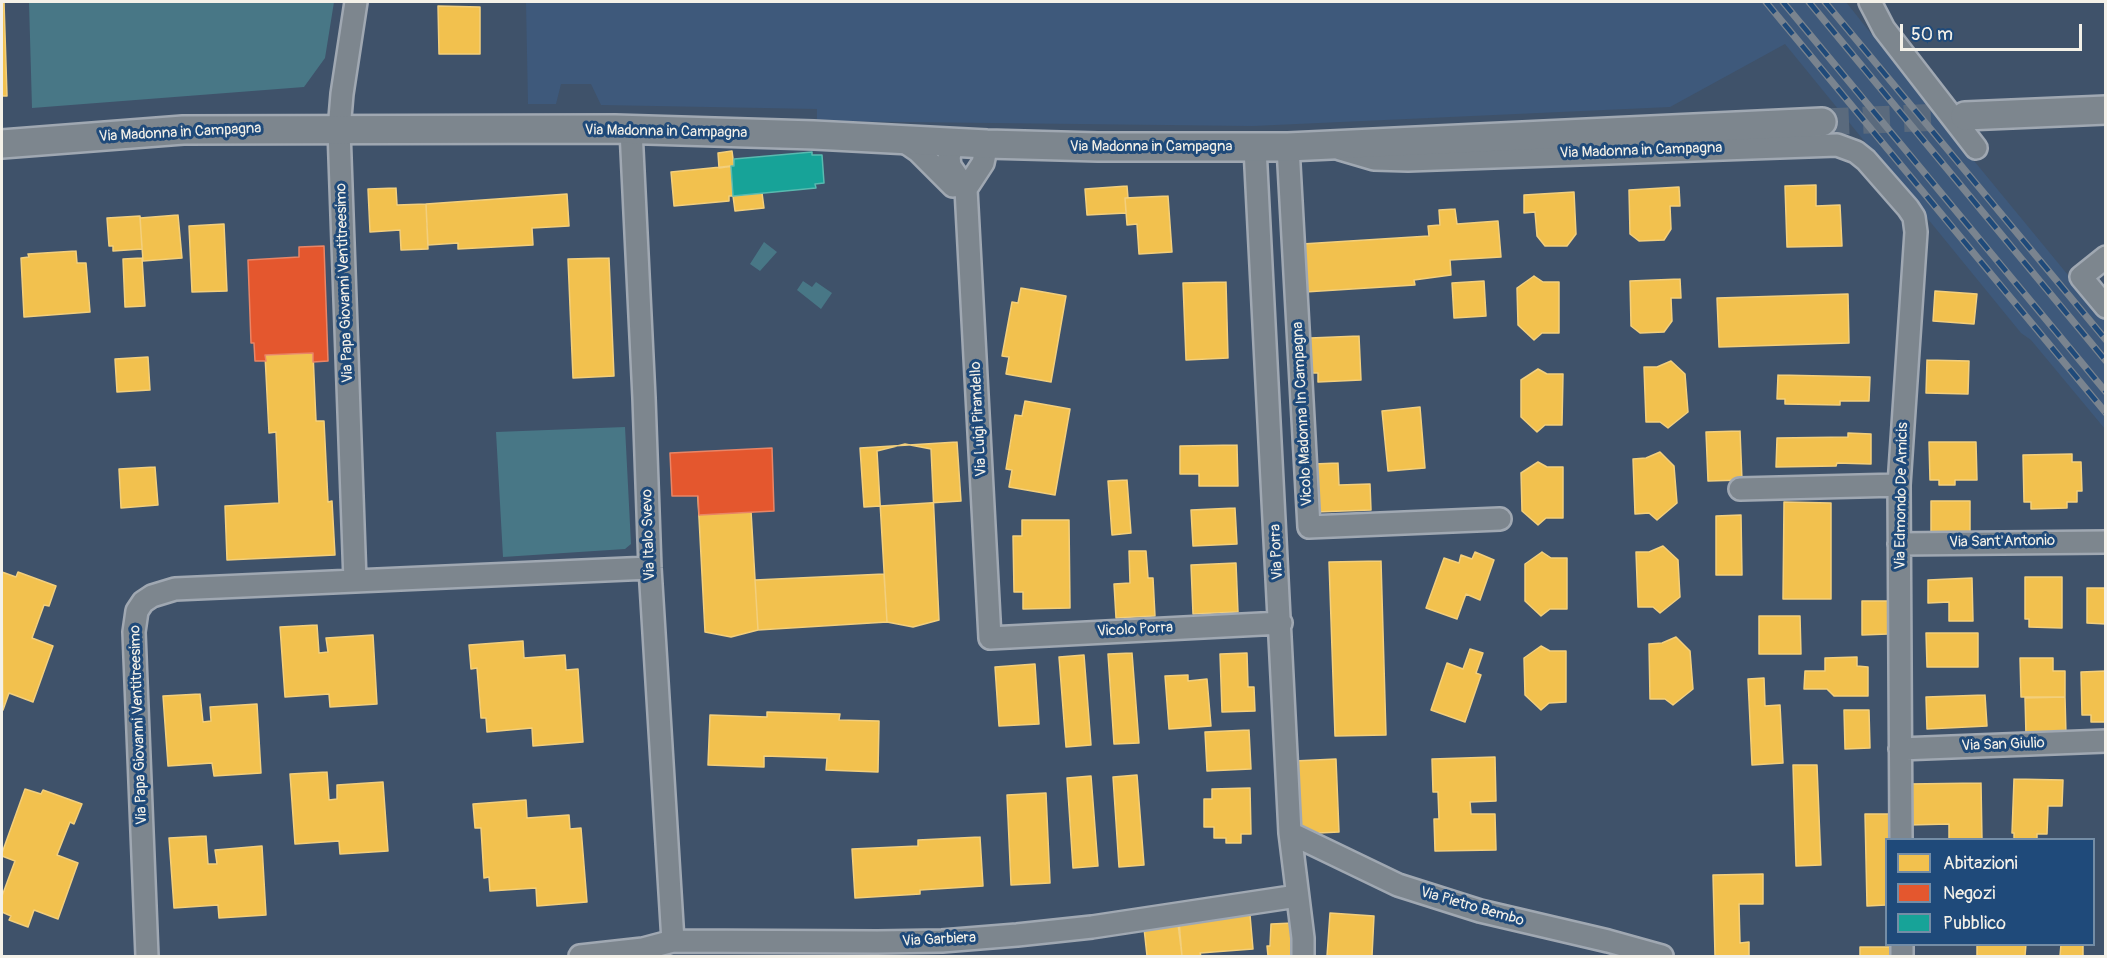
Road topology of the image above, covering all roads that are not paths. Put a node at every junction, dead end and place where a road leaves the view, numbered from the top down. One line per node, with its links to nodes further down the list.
1 (356, 2): 7 (street, Via Papa Giovanni Ventitreesimo)
2 (1870, 2): 16 (street)
3 (2106, 110): 4 (street)
4 (1965, 116)
5 (1822, 122): 12 (street, Via Madonna in Campagna)
6 (631, 129): 7 (street, Via Madonna in Campagna); 8 (street, Via Madonna in Campagna); 25 (street, Via Italo Svevo)
7 (339, 130): 10 (street, Via Madonna in Campagna); 26 (street, Via Papa Giovanni Ventitreesimo)
8 (902, 140): 9 (street, Via Madonna in Campagna); 17 (street)
9 (953, 143): 11 (street, Via Madonna in Campagna); 17 (street, Via Luigi Pirandello)
10 (2, 144)
11 (987, 144): 15 (street, Via Madonna in Campagna); 17 (street)
12 (1330, 145): 13 (street, Via Madonna in Campagna); 14 (street, Via Madonna in Campagna)
13 (1288, 147): 15 (street, Via Madonna in Campagna); 22 (street, Vicolo Madonna In Campagna)
14 (1845, 147): 20 (street, Via Edmondo De Amicis)
15 (1255, 148): 27 (street, Via Porra)
16 (1976, 148)
17 (967, 195): 28 (street, Via Luigi Pirandello)
18 (2106, 257): 19 (street)
19 (2106, 307)
20 (1899, 485): 21 (street); 24 (street, Via Edmondo De Amicis)
21 (1740, 489)
22 (1500, 519)
23 (2106, 542): 24 (street, Via Sant'Antonio)
24 (1899, 544): 30 (street, Via Edmondo De Amicis)
25 (650, 568): 26 (street, Via Papa Giovanni Ventitreesimo); 34 (street, Via Italo Svevo)
26 (355, 581): 35 (street, Via Papa Giovanni Ventitreesimo)
27 (1281, 622): 28 (street, Vicolo Porra); 31 (street, Via Porra)
28 (990, 638)
29 (2106, 741): 30 (street, Via San Giulio)
30 (1900, 749): 32 (street, Via Edmondo De Amicis)
31 (1290, 833): 33 (street, Via Porra); 38 (street, Via Pietro Bembo)
32 (1901, 838)
33 (1297, 896): 34 (street, Via Garbiera); 37 (street, Via Porra)
34 (673, 941): 36 (street, Via Garbiera)
35 (147, 957)
36 (580, 957)
37 (1303, 957)
38 (1662, 957)

